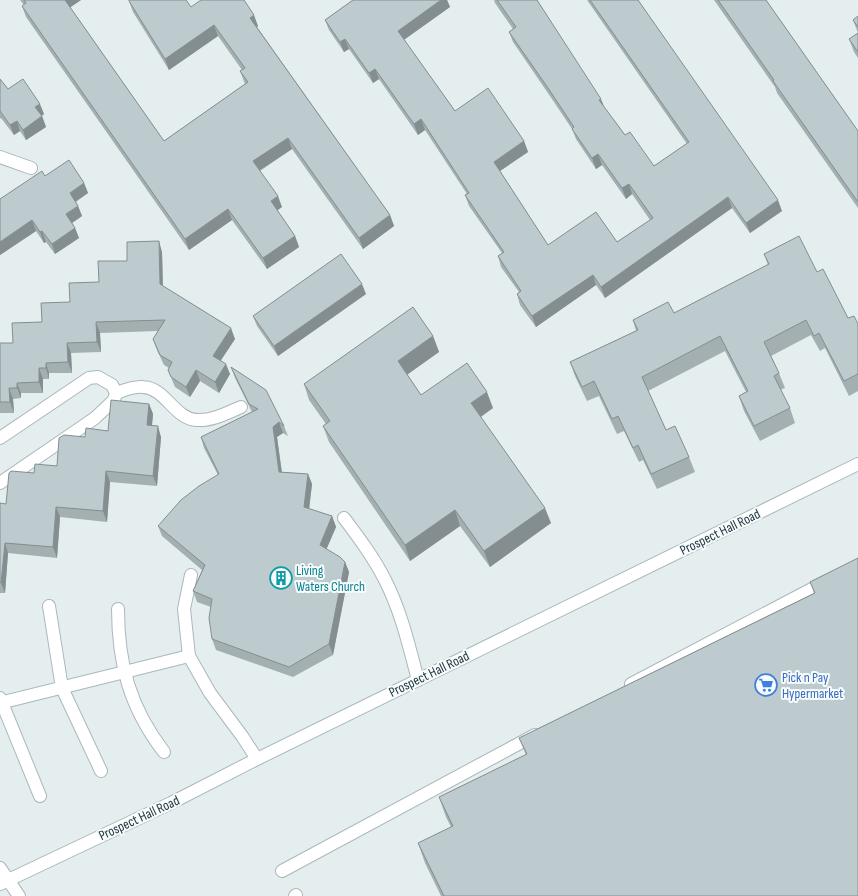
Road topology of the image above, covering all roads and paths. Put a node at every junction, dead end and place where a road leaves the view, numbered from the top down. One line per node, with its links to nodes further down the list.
1 (0, 157): 2 (street)
2 (30, 168)
3 (116, 393): 4 (street); 5 (street); 7 (street)
4 (241, 407)
5 (0, 438)
6 (858, 464): 15 (street, Prospect Hall Road)
7 (0, 483)
8 (344, 518): 15 (street)
9 (191, 575): 13 (street)
10 (839, 575): 17 (street)
11 (49, 606): 16 (street)
12 (118, 609): 14 (street)
13 (189, 656): 14 (street); 21 (street)
14 (124, 673): 16 (street); 20 (street)
15 (418, 680): 21 (street, Prospect Hall Road)
16 (62, 688): 18 (street); 22 (street)
17 (618, 690)
18 (0, 702): 23 (street)
19 (548, 728): 25 (street)
20 (164, 752)
21 (257, 759): 26 (street, Prospect Hall Road)
22 (101, 771)
23 (40, 796)
24 (0, 868): 26 (street)
25 (282, 871)
26 (4, 882): 27 (street)
27 (19, 896)

